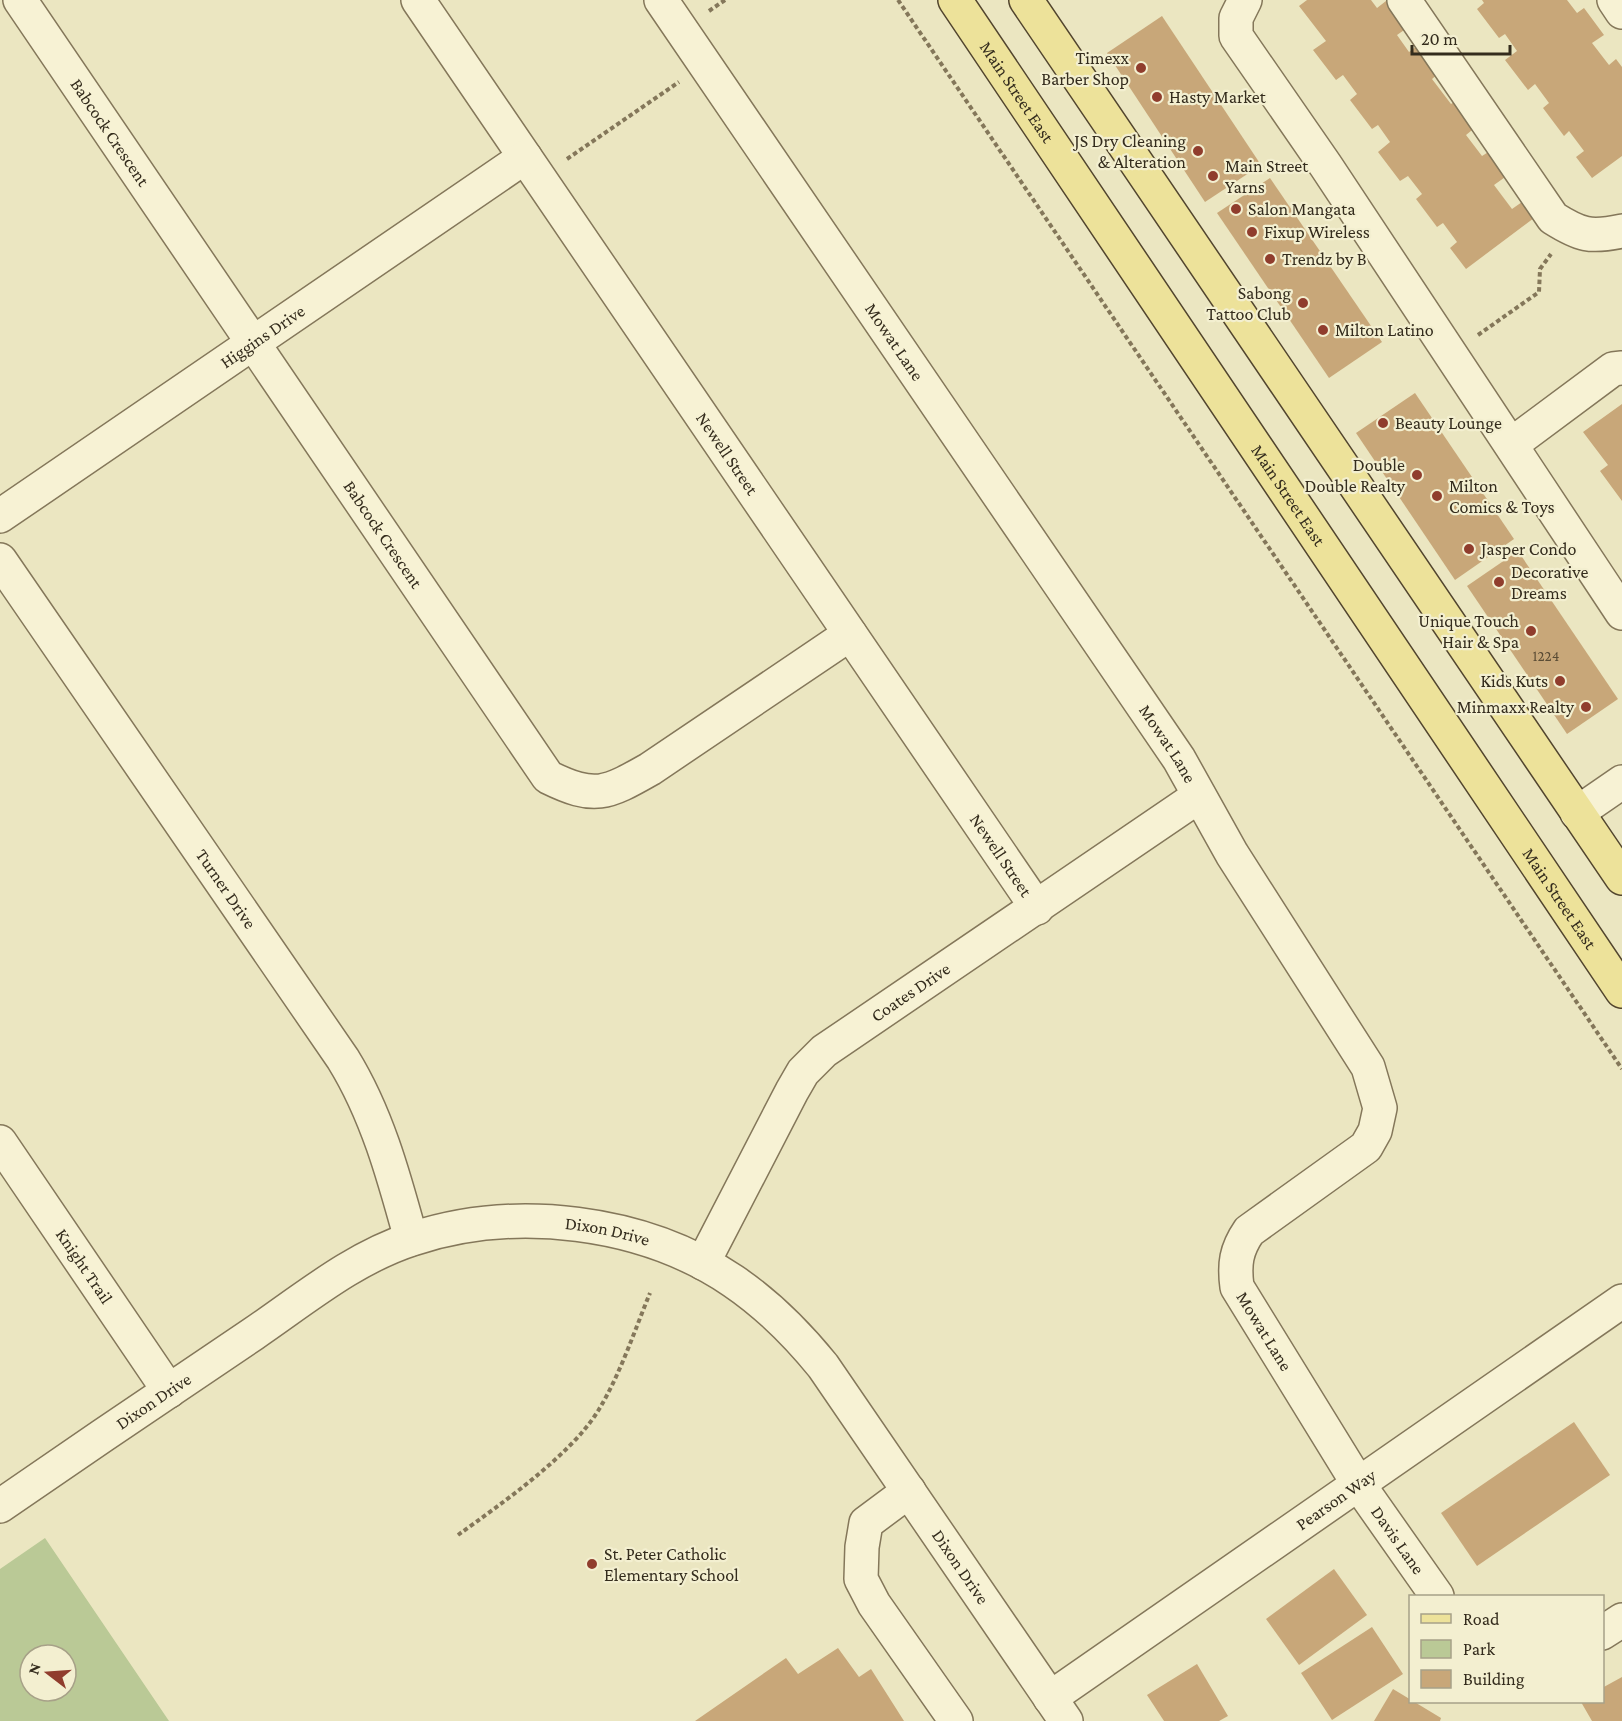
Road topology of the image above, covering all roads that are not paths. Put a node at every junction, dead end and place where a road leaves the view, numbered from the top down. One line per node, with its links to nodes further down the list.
1 (20, 0): 12 (street, Babcock Crescent)
2 (418, 0): 10 (street, Newell Street)
3 (661, 0): 20 (street, Mowat Lane)
4 (955, 0): 24 (main road, Main Street East)
5 (1026, 0): 21 (main road)
6 (1245, 0): 14 (street)
7 (1404, 0): 11 (street)
8 (1614, 0): 9 (street)
9 (1622, 12)
10 (525, 157): 12 (street, Higgins Drive); 18 (street, Newell Street)
11 (1622, 231)
12 (253, 341): 15 (street, Higgins Drive); 18 (street, Babcock Crescent)
13 (1622, 368): 14 (street)
14 (1512, 444): 17 (street)
15 (0, 516)
16 (0, 560): 26 (street, Turner Drive)
17 (1622, 613)
18 (850, 634): 23 (street, Newell Street)
19 (1622, 782): 21 (street)
20 (1199, 796): 23 (street, Coates Drive); 30 (street, Mowat Lane)
21 (1577, 813): 22 (main road)
22 (1622, 878)
23 (1036, 908): 27 (street, Coates Drive)
24 (1622, 991)
25 (0, 1142): 29 (street, Knight Trail)
26 (411, 1239): 27 (street, Dixon Drive); 29 (street, Dixon Drive)
27 (703, 1263): 31 (street, Dixon Drive)
28 (1622, 1301): 30 (street, Pearson Way)
29 (168, 1391): 32 (street, Dixon Drive)
30 (1359, 1485): 33 (street, Davis Lane); 36 (street, Pearson Way)
31 (909, 1491): 36 (street, Dixon Drive); 37 (street)
32 (0, 1506)
33 (1436, 1595)
34 (1622, 1620): 35 (street)
35 (1604, 1632)
36 (1058, 1710)
37 (956, 1721)

